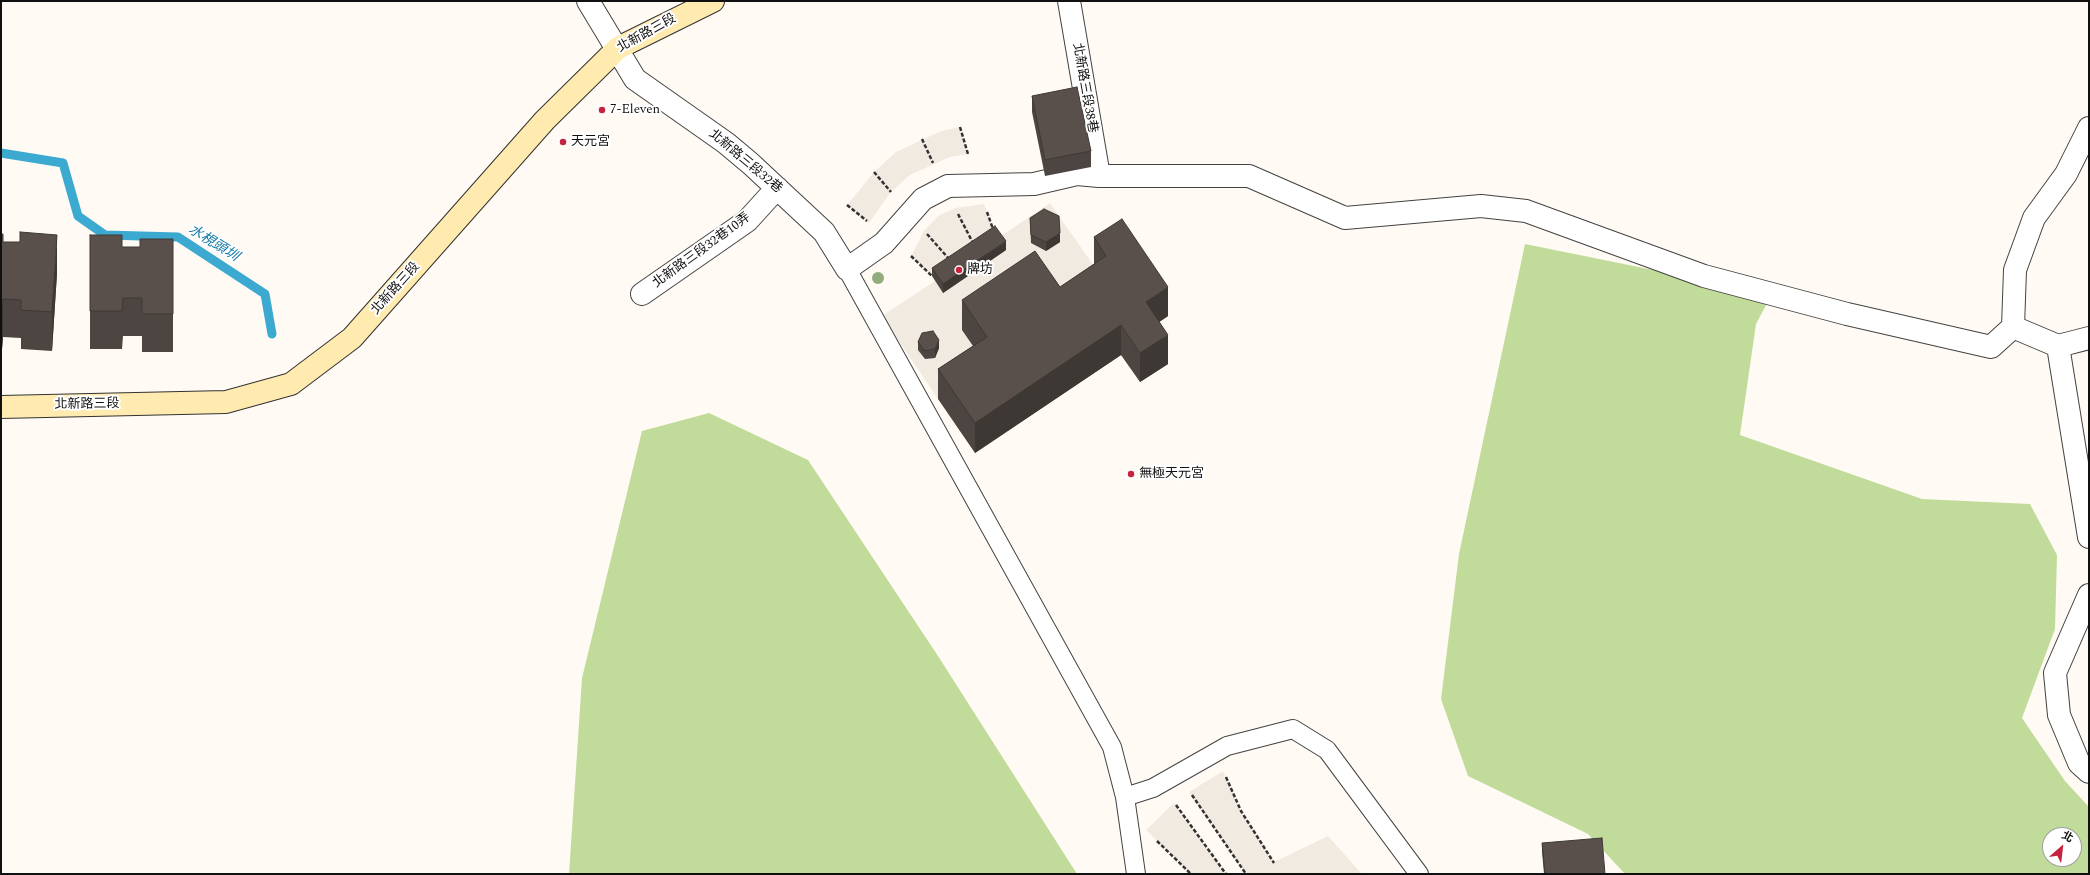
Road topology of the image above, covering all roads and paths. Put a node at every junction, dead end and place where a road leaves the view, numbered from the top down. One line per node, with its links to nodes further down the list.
1 (588, 1): 4 (street, 北新路三段32巷)
2 (713, 1): 4 (main road, 北新路三段)
3 (1069, 1): 11 (street, 北新路三段38巷)
4 (618, 48): 12 (street, 北新路三段32巷); 29 (main road, 北新路三段)
5 (960, 127): 8 (path)
6 (2089, 128): 26 (street)
7 (922, 139): 9 (path)
8 (968, 154)
9 (934, 164)
10 (874, 172): 13 (path)
11 (1099, 176): 23 (street); 26 (street)
12 (777, 188): 23 (street, 北新路三段32巷); 25 (street, 北新路三段32巷10弄)
13 (891, 192)
14 (847, 205): 17 (path)
15 (955, 208): 20 (path)
16 (986, 210): 19 (path)
17 (869, 223)
18 (924, 231): 22 (path)
19 (995, 234)
20 (975, 248)
21 (911, 256): 24 (path)
22 (952, 263)
23 (847, 269): 35 (lane)
24 (932, 276)
25 (642, 294)
26 (2013, 327): 28 (street)
27 (2089, 338): 28 (street)
28 (2058, 346): 30 (street)
29 (1, 407)
30 (2089, 537)
31 (2089, 595): 33 (street)
32 (1223, 771): 38 (path)
33 (2089, 772)
34 (1190, 792): 42 (path)
35 (1125, 797): 39 (lane); 43 (lane)
36 (1174, 803): 41 (path)
37 (1156, 840): 40 (path)
38 (1274, 863)
39 (1136, 874)
40 (1190, 874)
41 (1226, 874)
42 (1246, 874)
43 (1419, 874)

